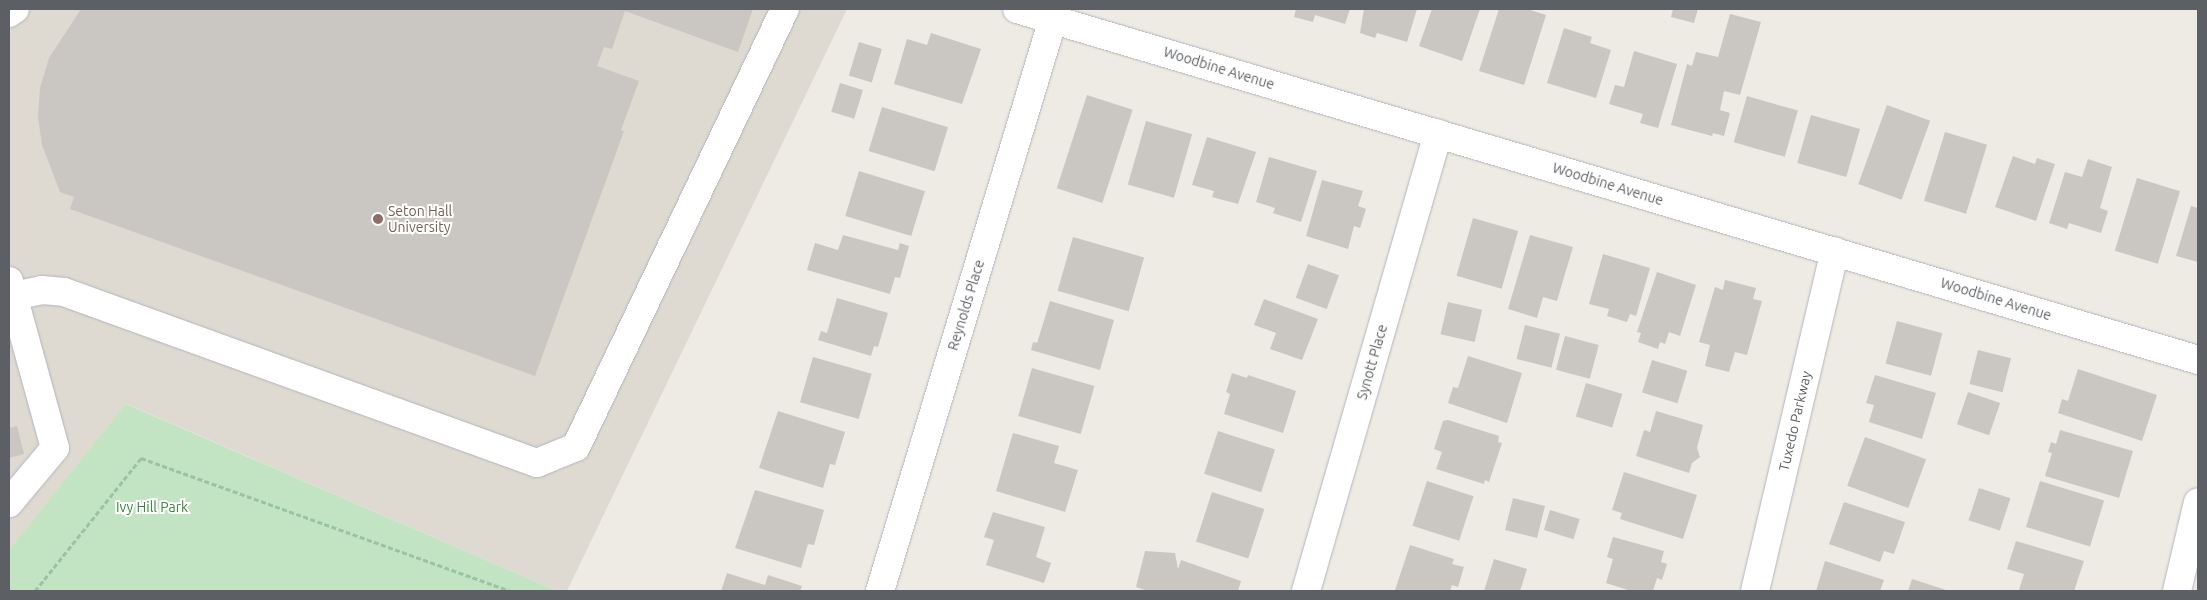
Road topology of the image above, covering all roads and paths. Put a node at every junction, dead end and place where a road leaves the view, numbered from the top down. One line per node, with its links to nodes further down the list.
1 (15, 9): 4 (street)
2 (785, 9): 8 (street)
3 (1017, 9): 5 (street, Woodbine Avenue)
4 (9, 14)
5 (1053, 19): 6 (street, Woodbine Avenue); 14 (street, Reynolds Place)
6 (1438, 134): 7 (street, Woodbine Avenue); 15 (street, Synott Place)
7 (1835, 251): 9 (street, Woodbine Avenue); 16 (street, Tuxedo Parkway)
8 (10, 291): 11 (street)
9 (2198, 360)
10 (2198, 502): 17 (street)
11 (9, 503)
12 (35, 591): 13 (path)
13 (510, 591)
14 (880, 591)
15 (1306, 591)
16 (1755, 591)
17 (2177, 591)

